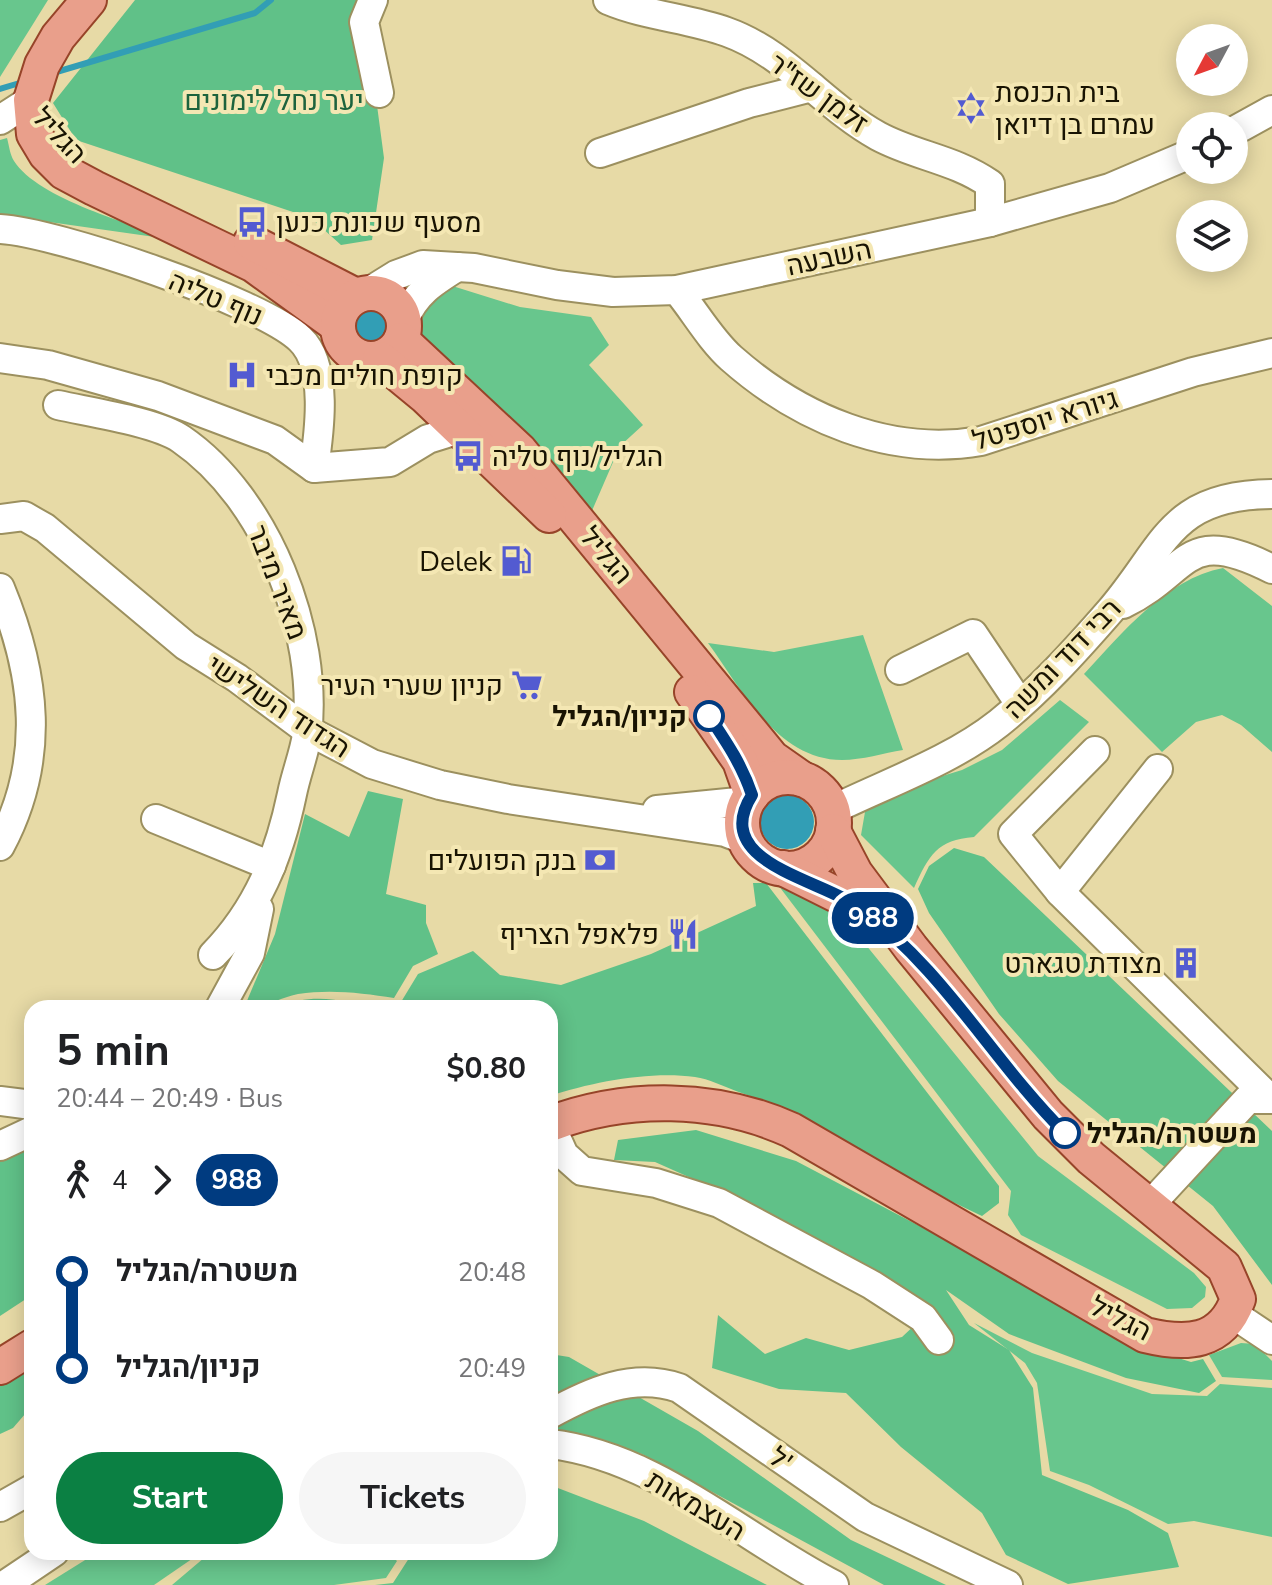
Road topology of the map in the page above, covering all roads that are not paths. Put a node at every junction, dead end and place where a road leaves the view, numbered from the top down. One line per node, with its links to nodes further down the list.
1 (89, 0): 6 (main road)
2 (373, 0): 5 (street)
3 (608, 0): 4 (street, זלמן שז"ר)
4 (812, 87): 10 (street); 12 (street, זלמן שז"ר)
5 (379, 93)
6 (31, 100): 8 (street); 16 (main road, הגליל); 17 (main road, הגליל)
7 (1272, 110): 9 (street)
8 (0, 120)
9 (1248, 123)
10 (600, 153)
11 (1176, 160): 12 (street, השבעה)
12 (990, 222): 15 (street, השבעה)
13 (0, 229): 25 (street, נוף טליה)
14 (457, 267): 15 (street, השבעה); 16 (street, השבעה); 18 (street)
15 (677, 290): 19 (street, גיורא יוספטל)
16 (362, 294): 17 (main road); 18 (main road)
17 (337, 325): 18 (main road)
18 (395, 340): 21 (main road, הגליל); 36 (main road, הגליל)
19 (1272, 353)
20 (0, 358): 25 (street)
21 (425, 396): 23 (main road, הגליל); 24 (street)
22 (58, 405): 33 (street, מאיר מיבר)
23 (460, 429): 24 (street); 37 (main road, הגליל)
24 (390, 462): 25 (street)
25 (314, 468)
26 (1272, 494): 30 (street, רבי דוד ומשה)
27 (0, 519): 33 (street, הגדוד השלישי)
28 (1272, 569): 30 (street)
29 (0, 588): 42 (street)
30 (1110, 610): 32 (street, רבי דוד ומשה)
31 (900, 670): 32 (street)
32 (1020, 704): 40 (street, רבי דוד ומשה)
33 (307, 730): 38 (street, הגדוד השלישי); 44 (street, מאיר מיבר)
34 (1095, 751): 45 (street)
35 (1158, 769): 45 (street)
36 (802, 779): 37 (main road); 40 (main road)
37 (750, 798): 38 (street, הגדוד השלישי); 41 (main road)
38 (601, 814): 41 (street, הגדוד השלישי)
39 (156, 819): 44 (street)
40 (832, 820): 43 (main road); 46 (main road)
41 (746, 840): 43 (main road)
42 (0, 846)
43 (783, 868): 46 (main road)
44 (268, 876): 47 (street, מאיר מיבר); 48 (street)
45 (1060, 892): 49 (street)
46 (911, 948): 56 (main road)
47 (213, 955)
48 (224, 1000)
49 (1270, 1098): 56 (street)
50 (0, 1101): 51 (street)
51 (24, 1104)
52 (558, 1121): 57 (main road, הגליל)
53 (24, 1135): 55 (street)
54 (558, 1142): 58 (street)
55 (0, 1146)
56 (1149, 1206): 57 (main road)
57 (1251, 1319): 59 (street)
58 (939, 1340)
59 (1272, 1340)
60 (24, 1352): 61 (main road)
61 (0, 1367)
62 (558, 1410): 70 (street, ל')
63 (558, 1446): 69 (street, העצמאות)
64 (24, 1494): 65 (street)
65 (0, 1507)
66 (24, 1554): 68 (street)
67 (37, 1560): 68 (street)
68 (4, 1575)
69 (834, 1585)
70 (1008, 1585)

